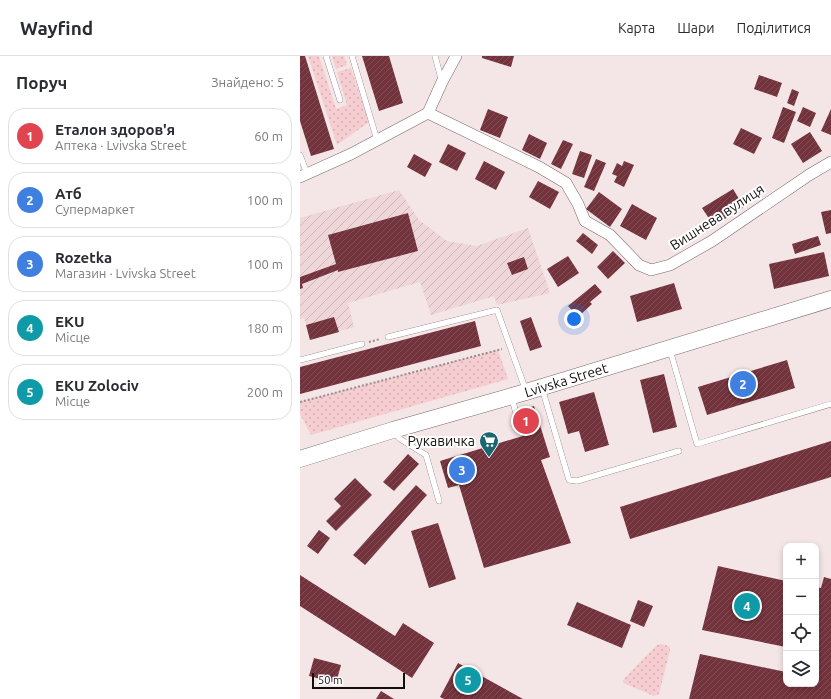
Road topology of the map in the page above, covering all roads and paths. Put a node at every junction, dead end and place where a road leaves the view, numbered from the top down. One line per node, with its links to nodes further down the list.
1 (326, 56): 6 (lane)
2 (352, 56): 8 (lane)
3 (435, 56): 5 (lane)
4 (456, 56): 5 (street)
5 (442, 82): 7 (street)
6 (340, 100)
7 (428, 113): 8 (street); 10 (street, Вишнева вулиця)
8 (377, 140): 11 (street)
9 (300, 155): 11 (lane)
10 (831, 162)
11 (303, 176)
12 (831, 299): 16 (main road, Lvivska Street)
13 (388, 337): 14 (path); 15 (lane)
14 (362, 344): 17 (lane)
15 (510, 346): 19 (lane); 20 (path)
16 (670, 348): 18 (main road, Lvivska Street); 21 (lane)
17 (300, 360)
18 (542, 387): 19 (main road, Lvivska Street); 24 (lane)
19 (519, 394): 22 (lane); 23 (main road, Lvivska Street)
20 (300, 402)
21 (831, 404)
22 (518, 421)
23 (393, 430): 25 (main road, Lvivska Street); 26 (lane)
24 (679, 451)
25 (300, 459)
26 (439, 501)

